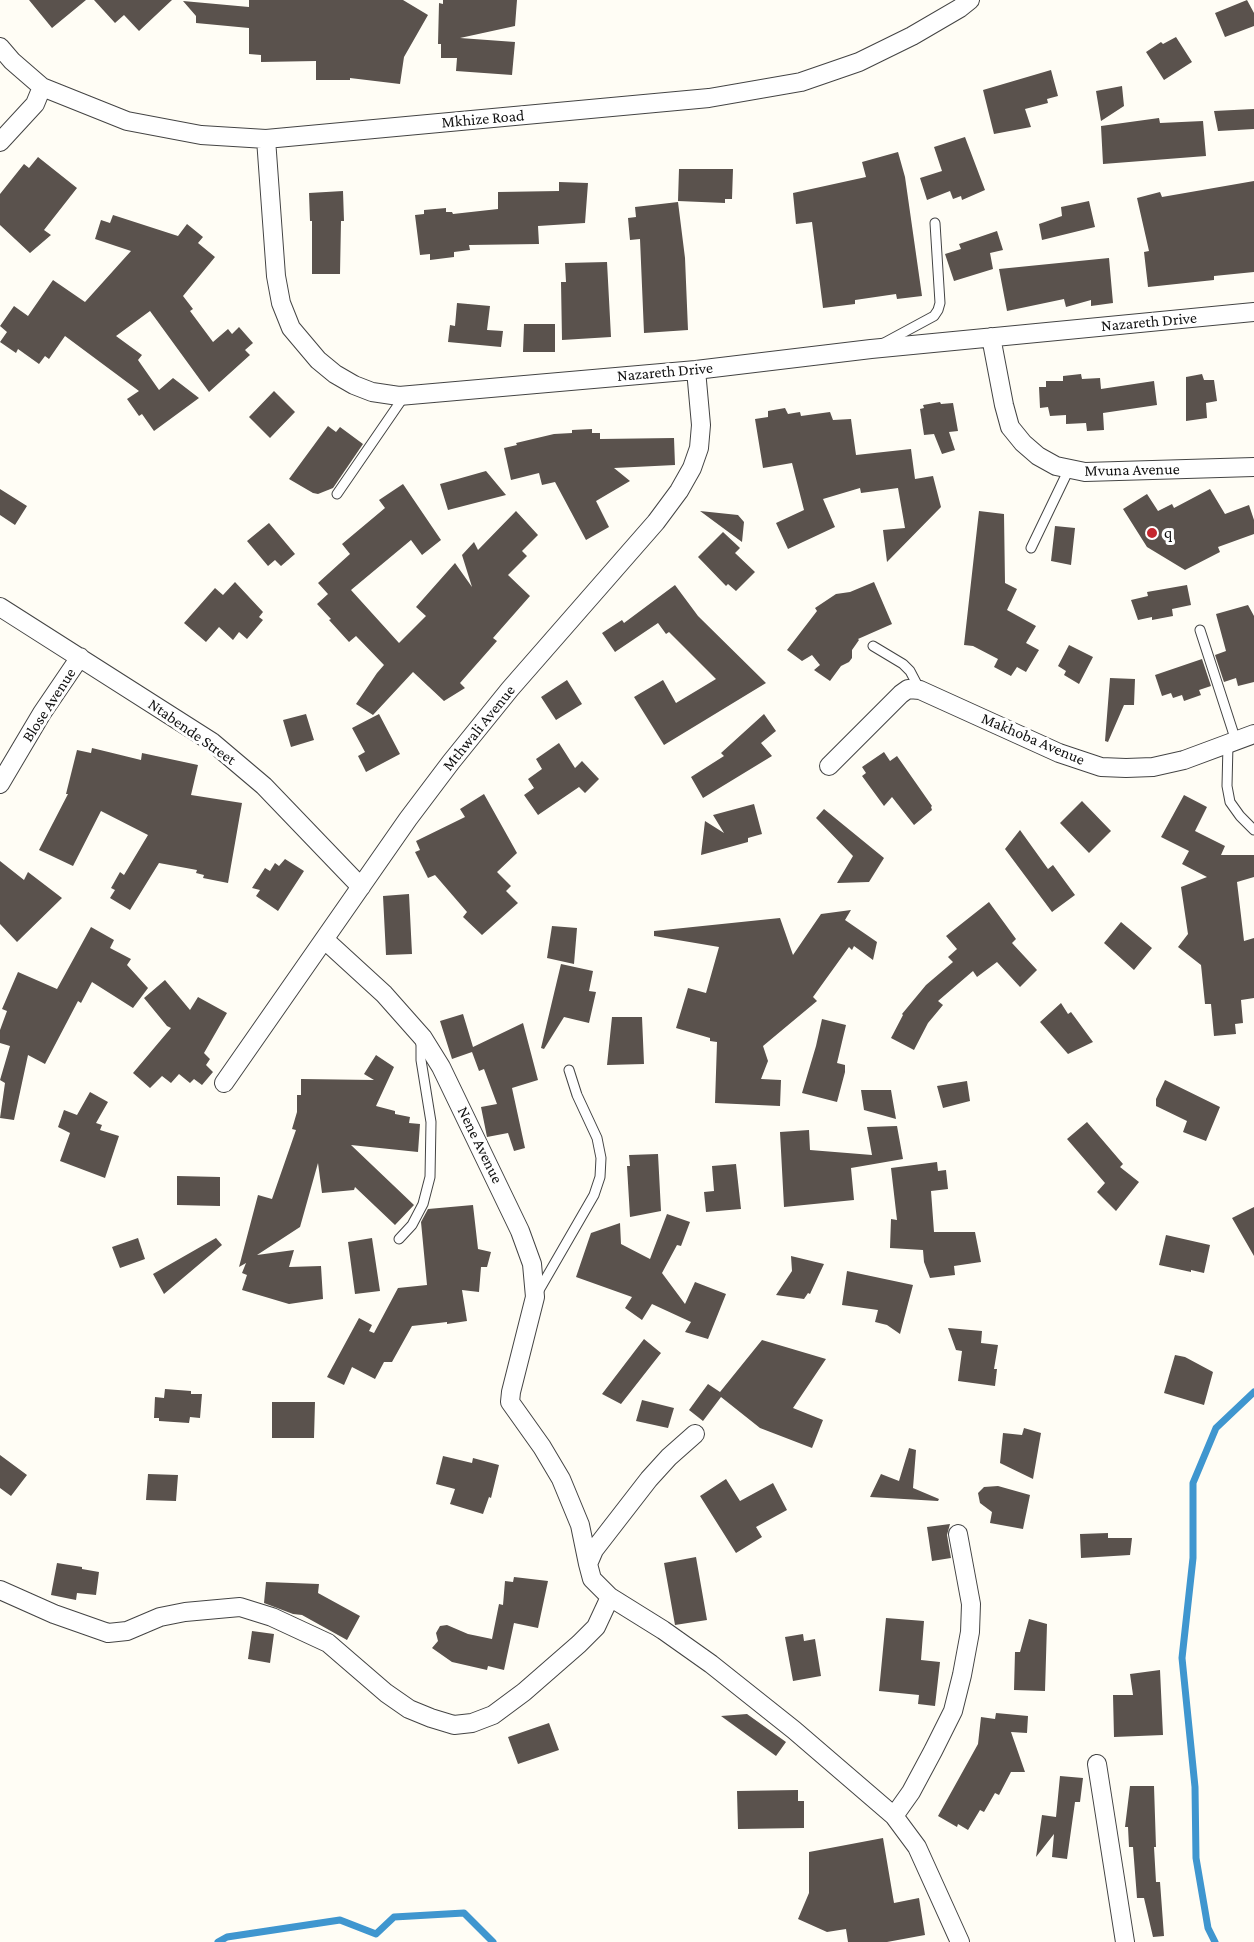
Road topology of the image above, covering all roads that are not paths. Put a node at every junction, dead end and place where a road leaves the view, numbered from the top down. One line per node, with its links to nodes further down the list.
1 (970, 0): 4 (street, Mkhize Road)
2 (0, 46): 3 (street, Mkhize Road)
3 (42, 87): 4 (street, Mkhize Road); 5 (street)
4 (266, 139): 11 (street, Nazareth Drive)
5 (0, 142)
6 (934, 223): 9 (lane)
7 (1254, 312): 8 (street, Nazareth Drive)
8 (992, 337): 9 (street, Nazareth Drive); 13 (street, Mvuna Avenue)
9 (871, 349): 10 (street, Nazareth Drive)
10 (696, 370): 11 (street, Nazareth Drive); 26 (street, Mthwali Avenue)
11 (405, 395): 14 (lane)
12 (1254, 467): 13 (street, Mvuna Avenue)
13 (1070, 469): 15 (lane)
14 (337, 494)
15 (1031, 548)
16 (0, 607): 19 (street, Ntabende Street)
17 (1200, 630): 22 (lane)
18 (873, 646): 20 (lane)
19 (80, 657): 24 (street, Blose Avenue); 26 (street, Ntabende Street)
20 (920, 690): 22 (street, Makhoba Avenue); 23 (street)
21 (1254, 734): 22 (street, Makhoba Avenue)
22 (1232, 742): 25 (lane)
23 (829, 766)
24 (0, 784)
25 (1254, 830)
26 (361, 887): 27 (street, Mthwali Avenue)
27 (325, 940): 28 (street, Nene Avenue); 30 (street, Mthwali Avenue)
28 (420, 1035): 31 (lane); 32 (street, Nene Avenue)
29 (569, 1070): 32 (lane)
30 (224, 1083)
31 (399, 1239)
32 (535, 1297): 35 (street, Nene Avenue)
33 (695, 1434): 35 (street)
34 (958, 1534): 39 (street)
35 (588, 1564): 37 (street)
36 (0, 1590): 37 (street)
37 (610, 1597): 39 (street)
38 (1097, 1764): 41 (street)
39 (894, 1816): 40 (street)
40 (960, 1942)
41 (1125, 1942)

